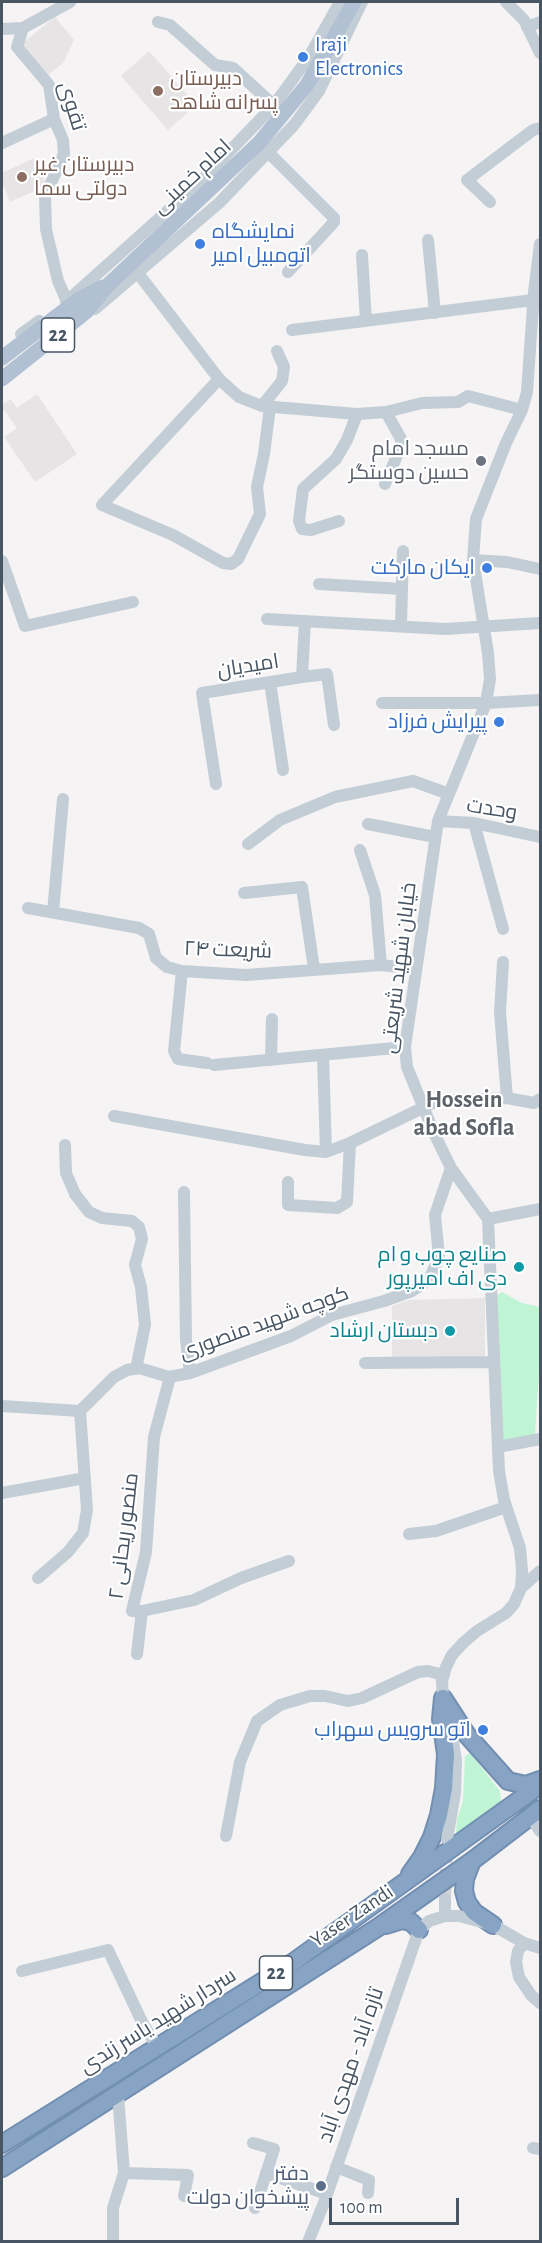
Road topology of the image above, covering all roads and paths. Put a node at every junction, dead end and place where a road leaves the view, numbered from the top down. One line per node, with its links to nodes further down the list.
1 (69, 2): 9 (street)
2 (340, 2): 12 (street)
3 (354, 2): 12 (main road, امام خمینی)
4 (362, 2): 16 (street)
5 (506, 2): 8 (street)
6 (158, 22): 12 (street)
7 (540, 22): 8 (street)
8 (527, 27): 11 (street)
9 (23, 28): 10 (street); 13 (street, تقوی)
10 (2, 29)
11 (540, 52)
12 (279, 110): 16 (main road, امام خمینی); 25 (street)
13 (54, 119): 15 (street); 25 (street, تقوی)
14 (540, 128): 17 (street)
15 (2, 143)
16 (263, 148): 21 (main road, امام خمینی); 22 (street)
17 (490, 202)
18 (428, 240): 26 (street)
19 (540, 244): 24 (street, خیابان شهید شریعتی)
20 (362, 255): 27 (street)
21 (134, 268): 23 (main road, امام خمینی); 33 (street); 34 (street)
22 (288, 272)
23 (108, 285): 25 (main road); 32 (main road, 22)
24 (536, 295): 26 (street); 35 (street, خیابان شهید شریعتی)
25 (68, 303): 29 (street); 31 (main road)
26 (435, 313): 27 (street)
27 (366, 321): 28 (street)
28 (292, 330)
29 (21, 334)
30 (277, 351): 37 (street)
31 (2, 358)
32 (2, 379)
33 (219, 379): 37 (street); 37 (street)
34 (2, 384)
35 (527, 392): 36 (street); 38 (street, خیابان شهید شریعتی)
36 (540, 392)
37 (266, 406): 40 (street)
38 (522, 410): 39 (street); 44 (street, خیابان شهید شریعتی)
39 (386, 412): 40 (street); 41 (street)
40 (357, 414): 42 (street)
41 (385, 484)
42 (339, 521)
43 (403, 551): 48 (street)
44 (473, 560): 46 (street); 54 (street, خیابان شهید شریعتی)
45 (2, 561): 49 (street)
46 (540, 569)
47 (320, 584): 48 (street)
48 (402, 589): 53 (street)
49 (133, 602)
50 (267, 619): 51 (street)
51 (306, 621): 53 (street); 55 (street, امیدیان)
52 (540, 623): 54 (street)
53 (401, 625): 54 (street)
54 (483, 626): 59 (street, خیابان شهید شریعتی)
55 (302, 677): 56 (street, امیدیان); 60 (street)
56 (270, 682): 61 (street); 62 (street, امیدیان)
57 (540, 700): 59 (street)
58 (382, 703): 59 (street)
59 (486, 703): 63 (street, خیابان شهید شریعتی)
60 (334, 725)
61 (283, 771)
62 (216, 784)
63 (448, 794): 65 (street, خیابان شهید شریعتی); 70 (street)
64 (63, 799): 74 (street)
65 (438, 821): 67 (street, وحدت); 68 (street, خیابان شهید شریعتی)
66 (368, 824): 68 (street)
67 (474, 824): 69 (street, وحدت); 75 (street)
68 (435, 837): 79 (street, خیابان شهید شریعتی)
69 (540, 837)
70 (248, 844)
71 (360, 850): 77 (street)
72 (244, 894): 78 (street)
73 (28, 908): 74 (street, شریعت ۲۴)
74 (53, 912): 80 (street, شریعت ۲۴)
75 (503, 929)
76 (503, 962): 85 (street)
77 (381, 966): 78 (street, شریعت ۲۴); 79 (street, شریعت ۲۴)
78 (314, 969): 80 (street, شریعت ۲۴)
79 (416, 969): 82 (street, خیابان شهید شریعتی)
80 (182, 970): 84 (street)
81 (272, 1019): 84 (street)
82 (405, 1047): 83 (street); 87 (street, خیابان شهید شریعتی)
83 (323, 1055): 84 (street); 91 (street)
84 (271, 1060)
85 (507, 1098): 86 (street); 87 (street)
86 (540, 1099)
87 (422, 1107): 89 (street); 92 (street, خیابان شهید شریعتی)
88 (114, 1116): 91 (street)
89 (350, 1143): 91 (street); 93 (street)
90 (65, 1145): 99 (street)
91 (326, 1152)
92 (451, 1168): 96 (street, خیابان شهید شریعتی); 100 (street, کوچه شهید منصوری)
93 (288, 1182)
94 (184, 1192): 100 (street)
95 (540, 1209): 96 (street)
96 (488, 1219): 97 (street)
97 (494, 1362): 98 (street); 105 (street)
98 (365, 1364)
99 (136, 1369): 101 (street, کوچه شهید منصوری); 103 (street)
100 (190, 1373): 101 (street, کوچه شهید منصوری)
101 (170, 1377): 114 (street, منصور ریحانی ۲)
102 (2, 1406): 103 (street)
103 (80, 1411): 106 (street)
104 (540, 1439): 105 (street)
105 (498, 1447): 108 (street)
106 (85, 1478): 107 (street); 112 (street)
107 (2, 1493)
108 (506, 1507): 109 (street); 113 (street)
109 (409, 1534)
110 (290, 1561): 114 (street, منصور ریحانی ۲)
111 (540, 1572): 113 (street)
112 (38, 1578)
113 (521, 1588): 116 (street)
114 (142, 1611): 115 (street)
115 (137, 1654)
116 (444, 1676): 117 (street); 122 (street)
117 (443, 1698): 118 (highway); 123 (street); 125 (highway)
118 (540, 1780)
119 (540, 1785): 125 (highway, سردار شهید یاسر زندی / 22)
120 (536, 1813): 121 (street); 124 (highway, Yaser Zandi / 22)
121 (540, 1831)
122 (225, 1836)
123 (447, 1839)
124 (472, 1861): 128 (highway); 129 (highway, Yaser Zandi / 22)
125 (400, 1887): 135 (highway, سردار شهید یاسر زندی / 22)
126 (445, 1899): 127 (street)
127 (445, 1916): 128 (street); 130 (street)
128 (493, 1924): 131 (street)
129 (377, 1928): 130 (highway); 136 (highway, Yaser Zandi / 22)
130 (419, 1930): 139 (street, تازه آباد - مهدی آباد)
131 (524, 1943): 132 (street); 134 (street)
132 (540, 1948)
133 (22, 1971): 135 (street)
134 (540, 2003)
135 (158, 2048): 138 (highway, سردار شهید یاسر زندی / 22)
136 (118, 2095): 140 (highway, Yaser Zandi / 22); 141 (street)
137 (253, 2143): 142 (street)
138 (2, 2144)
139 (336, 2168): 143 (street); 144 (street, تازه آباد - مهدی آباد)
140 (2, 2169)
141 (124, 2173): 145 (street); 147 (street)
142 (266, 2173): 144 (street); 146 (street)
143 (368, 2193)
144 (327, 2194): 148 (street, تازه آباد - مهدی آباد)
145 (184, 2196)
146 (255, 2208)
147 (113, 2241)
148 (310, 2241)

